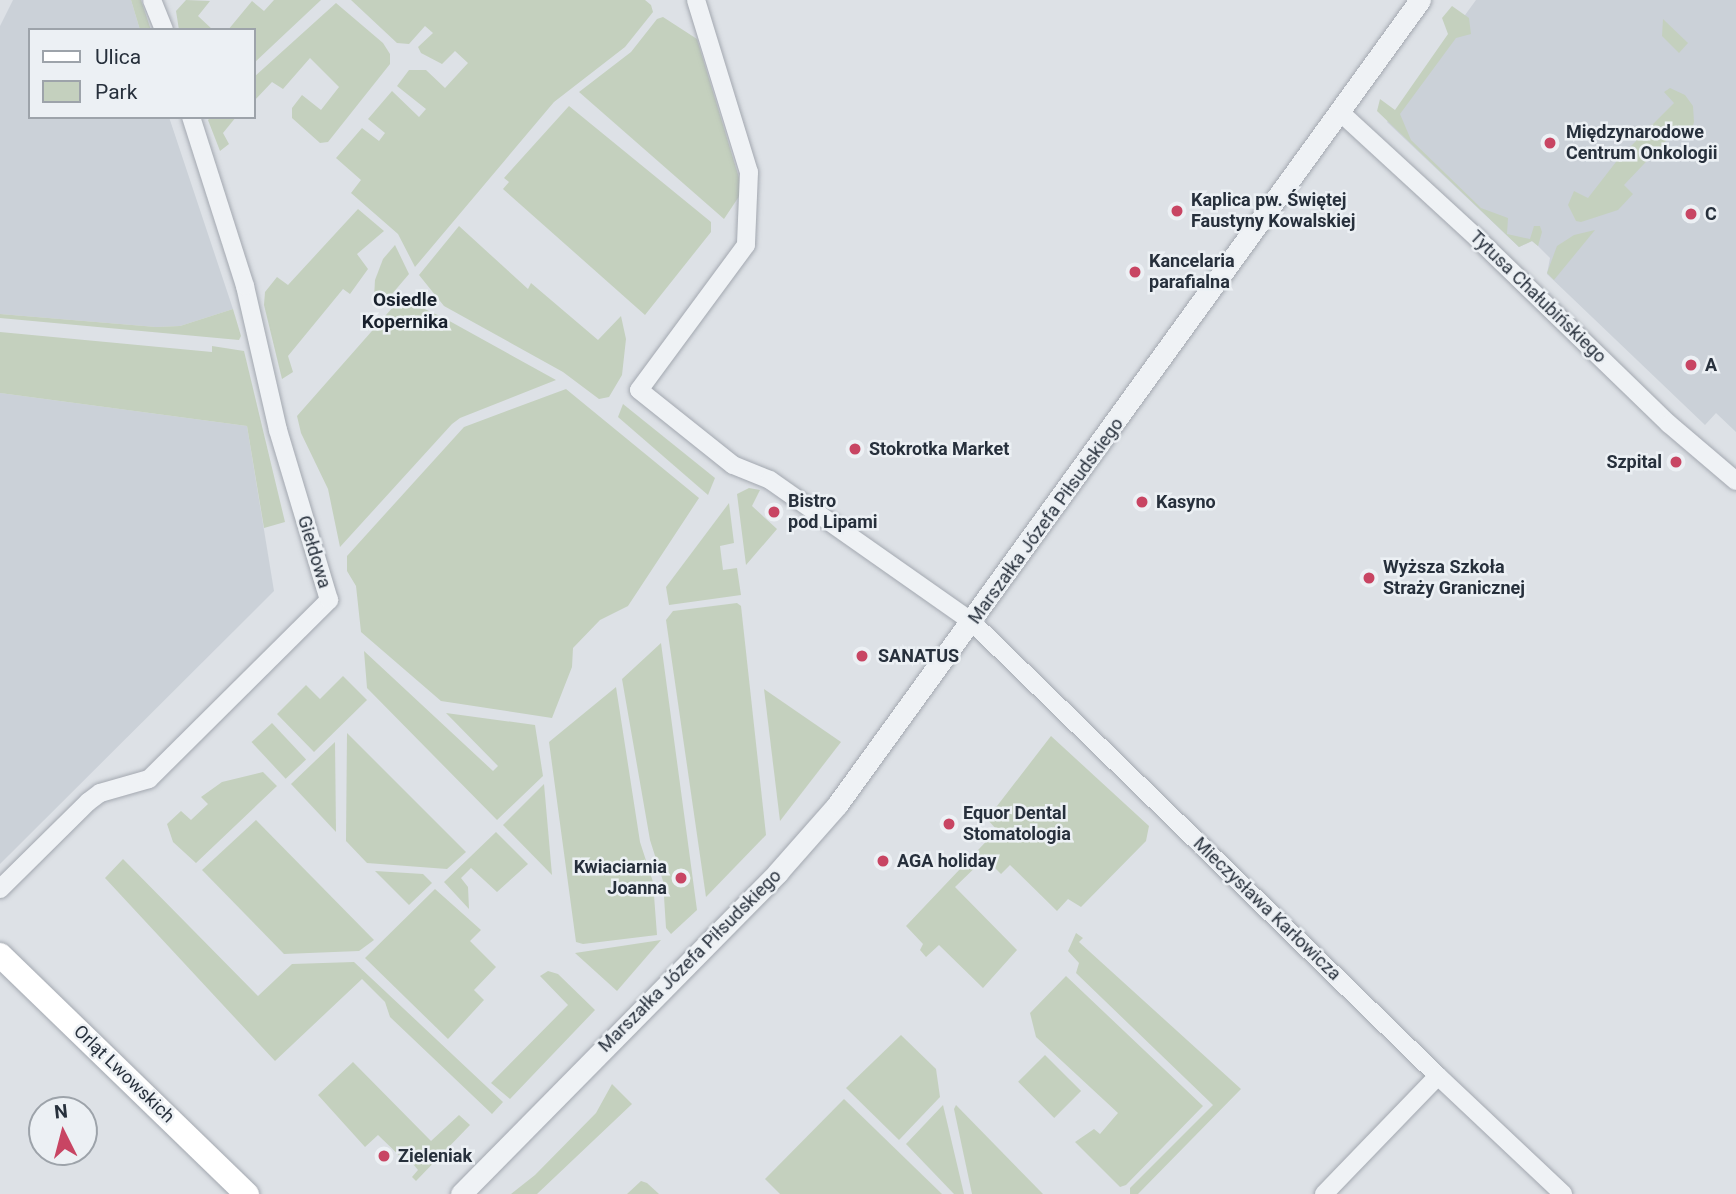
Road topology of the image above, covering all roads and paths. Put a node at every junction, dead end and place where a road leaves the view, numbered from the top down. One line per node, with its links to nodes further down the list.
1 (152, 0): 4 (street)
2 (696, 0): 8 (street, Mieczysława Karłowicza)
3 (1420, 0): 5 (street, Marszałka Józefa Piłsudskiego)
4 (163, 28)
5 (1341, 113): 7 (street, Tytusa Chałubińskiego); 8 (street, Marszałka Józefa Piłsudskiego)
6 (192, 119): 9 (street, Giełdowa)
7 (1736, 481)
8 (972, 622): 11 (street, Mieczysława Karłowicza); 13 (street, Marszałka Józefa Piłsudskiego)
9 (0, 889)
10 (0, 954): 12 (main road, Orląt Lwowskich)
11 (1438, 1076): 14 (street); 15 (street, Mieczysława Karłowicza)
12 (247, 1194)
13 (461, 1194)
14 (1324, 1194)
15 (1563, 1194)

